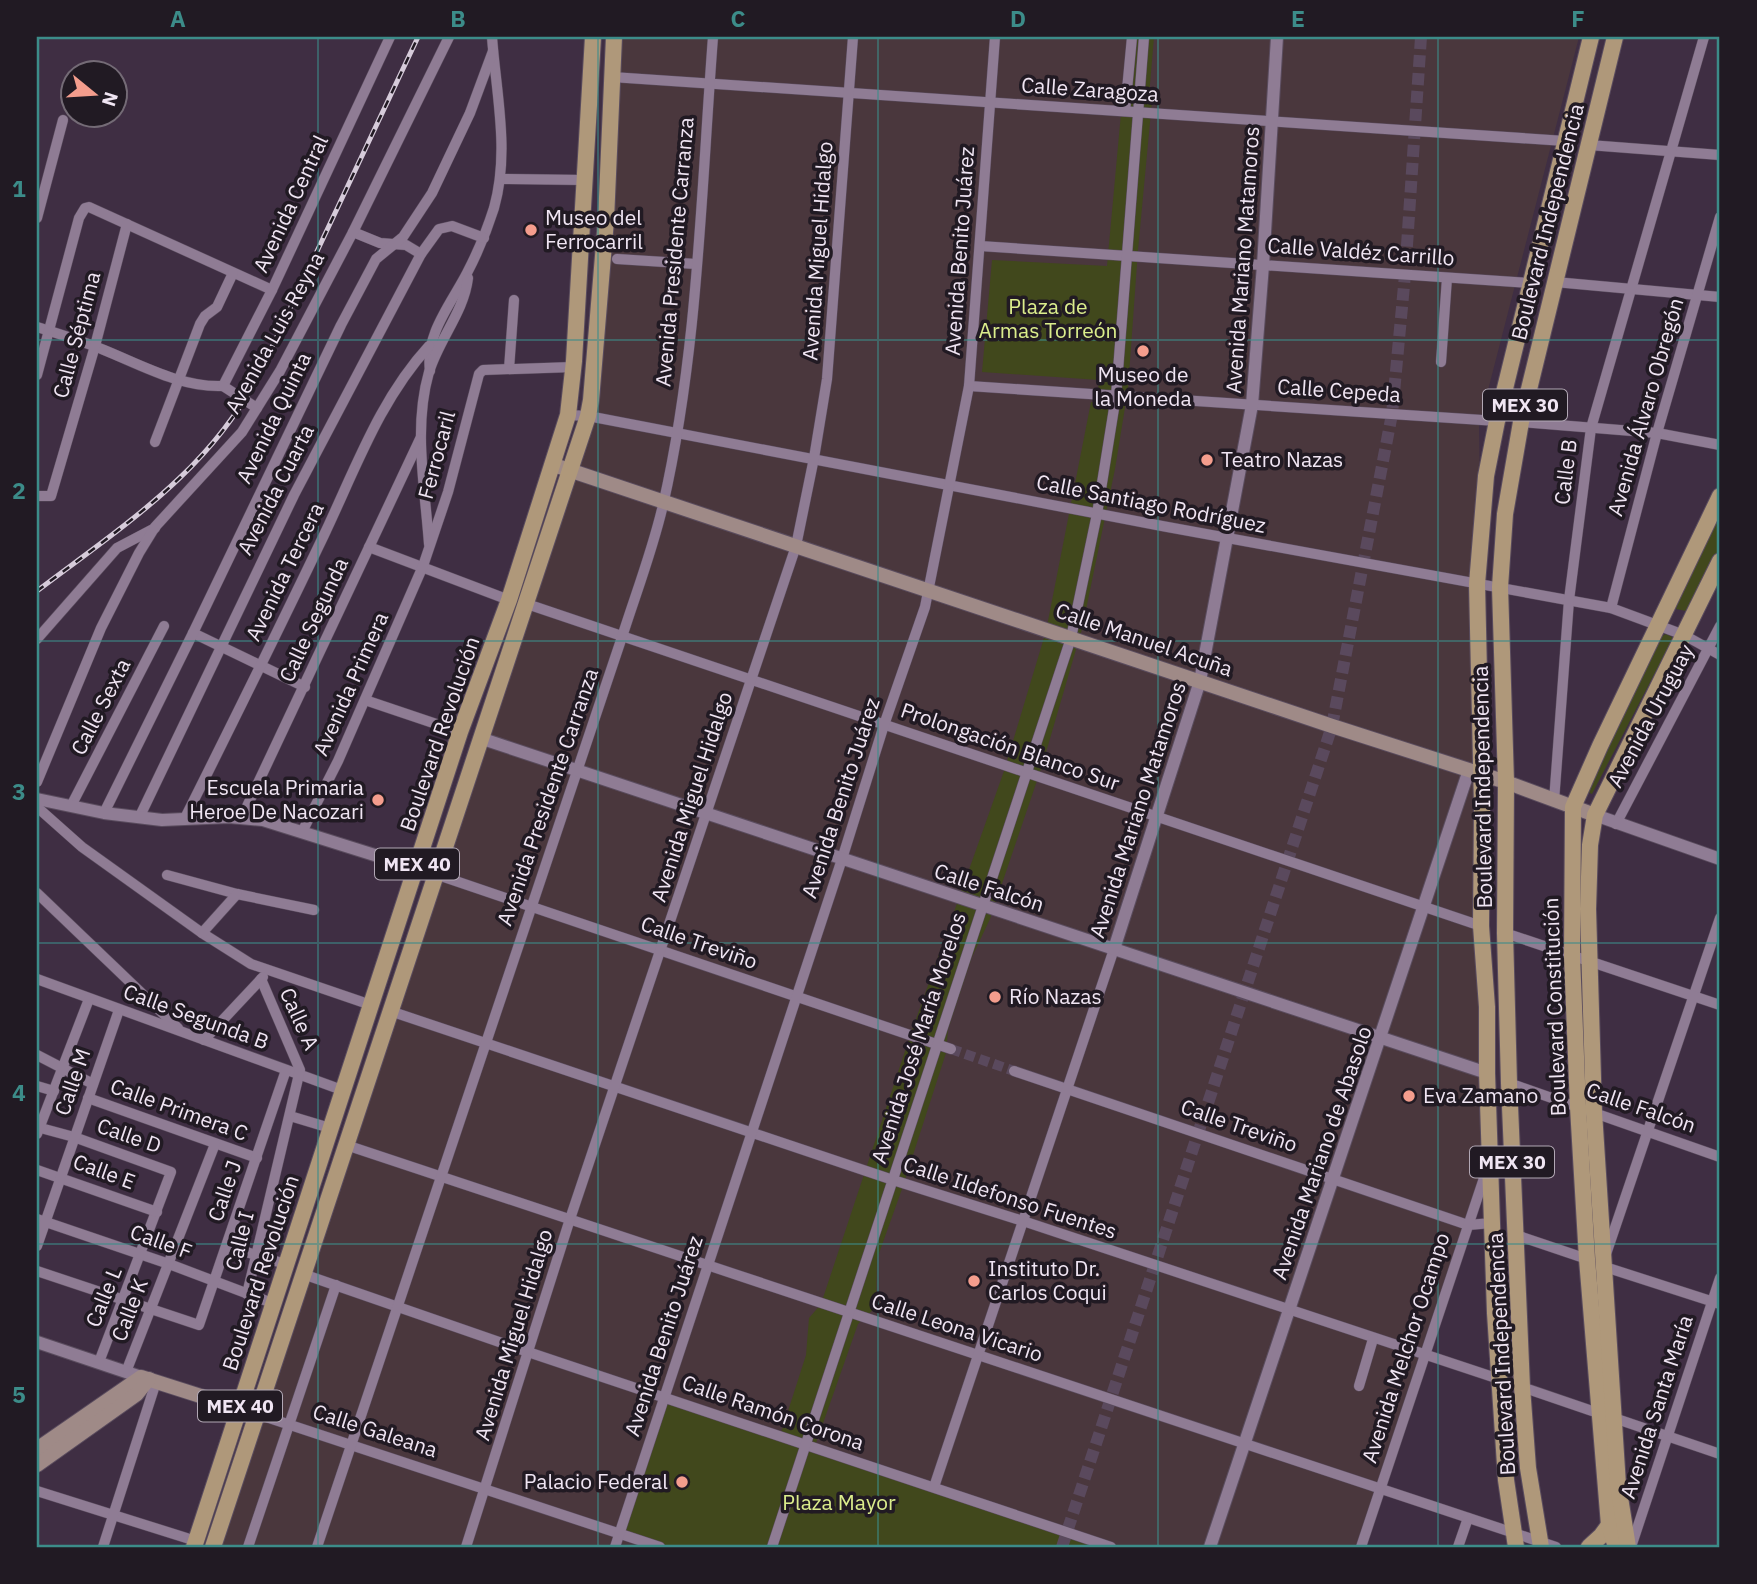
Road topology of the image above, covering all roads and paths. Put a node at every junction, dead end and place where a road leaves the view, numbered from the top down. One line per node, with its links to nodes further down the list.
1 (390, 37): 51 (street, Avenida Central)
2 (449, 37): 36 (street, Avenida Luis Reyna)
3 (492, 37): 15 (street)
4 (593, 37): 32 (main road, Boulevard Revolución / MEX 40)
5 (614, 37): 16 (main road, MEX 40)
6 (713, 37): 17 (street, Avenida Presidente Carranza)
7 (853, 37): 19 (street, Avenida Miguel Hidalgo)
8 (995, 37): 20 (street, Avenida Benito Juárez)
9 (1132, 37): 21 (street)
10 (1143, 37): 22 (street, Avenida José María Morelos)
11 (1277, 37): 23 (street, Avenida Mariano Matamoros)
12 (1591, 37): 18 (main road, Boulevard Independencia / MEX 30)
13 (1615, 37): 26 (main road, Boulevard Independencia / MEX 30)
14 (1704, 37): 27 (street, Calle B)
15 (493, 51): 31 (street); 38 (street, Avenida Quinta)
16 (612, 77): 17 (street, Calle Zaragoza); 72 (main road, MEX 40)
17 (709, 84): 19 (street, Calle Zaragoza); 43 (street, Avenida Presidente Carranza)
18 (1579, 85): 25 (main road, Boulevard Independencia / MEX 30); 26 (main road)
19 (849, 93): 20 (street, Calle Zaragoza); 81 (street, Avenida Miguel Hidalgo)
20 (990, 103): 21 (street, Calle Zaragoza); 39 (street, Avenida Benito Juárez)
21 (1125, 111): 22 (street, Calle Zaragoza)
22 (1137, 112): 23 (street, Calle Zaragoza); 41 (street, Avenida José María Morelos)
23 (1271, 121): 25 (street, Calle Zaragoza); 44 (street, Avenida Mariano Matamoros)
24 (60, 130): 30 (street)
25 (1565, 141): 49 (main road, Boulevard Independencia / MEX 30)
26 (1589, 145): 27 (street); 48 (main road, Boulevard Independencia / MEX 30)
27 (1670, 152): 28 (street); 50 (street, Calle B)
28 (1720, 155)
29 (37, 166): 30 (street)
30 (50, 170): 34 (street)
31 (500, 179): 32 (street); 37 (street)
32 (584, 180): 61 (main road, Boulevard Revolución / MEX 40)
33 (1720, 217): 52 (street, Avenida Álvaro Obregón)
34 (37, 218)
35 (127, 224): 46 (street); 56 (street); 57 (street, Calle Séptima)
36 (353, 232): 38 (street); 70 (street, Avenida Luis Reyna)
37 (484, 238): 40 (street, Avenida Cuarta); 45 (street)
38 (396, 243): 40 (street); 108 (street, Avenida Quinta)
39 (980, 246): 41 (street, Calle Valdéz Carrillo); 67 (street, Avenida Benito Juárez)
40 (421, 254): 113 (street, Avenida Cuarta)
41 (1128, 256): 44 (street, Calle Valdéz Carrillo); 68 (street, Avenida José María Morelos)
42 (617, 259): 43 (street)
43 (696, 264): 77 (street, Avenida Presidente Carranza)
44 (1264, 265): 47 (street, Calle Valdéz Carrillo); 69 (street, Avenida Mariano Matamoros)
45 (469, 270): 58 (street); 63 (street)
46 (233, 273): 51 (street); 65 (street)
47 (1447, 278): 49 (street, Calle Valdéz Carrillo); 60 (street)
48 (1555, 282): 50 (street); 59 (main road, Boulevard Independencia / MEX 30)
49 (1530, 283): 59 (main road); 73 (main road, Boulevard Independencia / MEX 30)
50 (1631, 288): 52 (street); 75 (street, Calle B)
51 (272, 290): 66 (street, Avenida Central)
52 (1698, 293): 53 (street); 76 (street, Avenida Álvaro Obregón)
53 (1720, 296)
54 (514, 300): 62 (street)
55 (37, 327): 56 (street)
56 (48, 331): 57 (street); 64 (street)
57 (95, 346): 65 (street); 85 (street, Calle Séptima)
58 (429, 346): 63 (street); 116 (street, Avenida Tercera)
59 (1538, 354): 74 (main road, Boulevard Independencia / MEX 30)
60 (1441, 362)
61 (573, 367): 62 (street); 71 (main road, Boulevard Revolución / MEX 40)
62 (509, 369): 89 (street, Ferrocaril)
63 (430, 371): 78 (street)
64 (37, 375)
65 (180, 380): 66 (street); 79 (street)
66 (223, 386): 70 (street)
67 (969, 386): 68 (street, Calle Cepeda); 84 (street, Avenida Benito Juárez)
68 (1116, 396): 69 (street, Calle Cepeda); 90 (street, Avenida José María Morelos)
69 (1252, 405): 73 (street, Calle Cepeda); 92 (street, Avenida Mariano Matamoros)
70 (257, 408): 91 (street, Avenida Luis Reyna)
71 (568, 415): 72 (street, Calle Santiago Rodríguez); 82 (main road, Boulevard Revolución / MEX 40)
72 (587, 416): 77 (street, Calle Santiago Rodríguez); 83 (main road, MEX 40)
73 (1497, 421): 98 (main road, Boulevard Independencia / MEX 30)
74 (1521, 422): 75 (street); 99 (main road, Boulevard Independencia / MEX 30)
75 (1591, 428): 76 (street); 102 (street, Calle B)
76 (1657, 433): 80 (street); 104 (street, Avenida Álvaro Obregón)
77 (676, 434): 81 (street, Calle Santiago Rodríguez); 88 (street, Avenida Presidente Carranza)
78 (420, 439): 87 (street); 94 (street, Calle Segunda)
79 (155, 443)
80 (1720, 445)
81 (814, 458): 84 (street, Calle Santiago Rodríguez); 93 (street, Avenida Miguel Hidalgo)
82 (554, 465): 83 (main road, Calle Manuel Acuña); 101 (main road, Boulevard Revolución / MEX 40)
83 (570, 470): 88 (main road, Calle Manuel Acuña); 103 (main road, MEX 40)
84 (950, 485): 90 (street, Calle Santiago Rodríguez); 100 (street, Avenida Benito Juárez)
85 (37, 496)
86 (1720, 496): 105 (main road, Boulevard Constitución)
87 (426, 502): 89 (street); 95 (street)
88 (664, 502): 93 (main road, Calle Manuel Acuña); 110 (street, Avenida Presidente Carranza)
89 (443, 509): 95 (street, Ferrocaril)
90 (1097, 514): 92 (street, Calle Santiago Rodríguez); 111 (street, Avenida José María Morelos)
91 (155, 527): 112 (street); 127 (street, Avenida Luis Reyna)
92 (1228, 538): 98 (street, Calle Santiago Rodríguez); 118 (street, Avenida Mariano Matamoros)
93 (796, 546): 100 (main road, Calle Manuel Acuña); 117 (street, Avenida Miguel Hidalgo)
94 (369, 548): 97 (street); 119 (street, Calle Segunda)
95 (429, 549): 97 (street, Avenida Primera)
96 (1720, 561): 109 (main road, Boulevard Constitución)
97 (423, 566): 101 (street); 120 (street, Avenida Primera)
98 (1476, 584): 99 (street, Calle Santiago Rodríguez); 125 (main road, Boulevard Independencia / MEX 30)
99 (1500, 587): 102 (street, Calle Santiago Rodríguez); 128 (main road, Boulevard Independencia / MEX 30)
100 (929, 590): 111 (main road, Calle Manuel Acuña); 121 (street, Avenida Benito Juárez)
101 (509, 600): 122 (main road, Boulevard Revolución / MEX 40)
102 (1569, 600): 104 (street, Calle Santiago Rodríguez); 130 (street, Calle B)
103 (527, 604): 110 (street, Prolongación Blanco Sur); 123 (main road, MEX 40)
104 (1611, 608): 105 (street, Calle Santiago Rodríguez)
105 (1659, 624): 109 (street, Calle Santiago Rodríguez); 133 (main road, Boulevard Constitución)
106 (164, 626): 131 (street, Calle Sexta)
107 (1720, 626): 114 (street, Avenida Uruguay)
108 (194, 633): 113 (street); 134 (street, Avenida Quinta)
109 (1684, 635): 114 (street, Calle Santiago Rodríguez); 136 (main road, Boulevard Constitución)
110 (622, 637): 117 (street, Prolongación Blanco Sur); 124 (street, Avenida Presidente Carranza)
111 (1071, 638): 118 (main road, Calle Manuel Acuña); 126 (street, Avenida José María Morelos)
112 (37, 639)
113 (222, 648): 116 (street); 139 (street, Avenida Cuarta)
114 (1708, 649): 115 (street, Calle Santiago Rodríguez); 141 (street, Avenida Uruguay)
115 (1720, 655)
116 (261, 666): 119 (street); 140 (street, Avenida Tercera)
117 (751, 680): 121 (street, Prolongación Blanco Sur); 135 (street, Avenida Miguel Hidalgo)
118 (1200, 681): 125 (main road, Calle Manuel Acuña); 138 (street, Avenida Mariano Matamoros)
119 (305, 687): 137 (street, Calle Segunda)
120 (365, 701): 122 (street); 142 (street, Avenida Primera)
121 (884, 725): 126 (street, Prolongación Blanco Sur); 143 (street, Avenida Benito Juárez)
122 (460, 732): 145 (main road, Boulevard Revolución / MEX 40)
123 (480, 738): 124 (street, Calle Falcón); 146 (main road, MEX 40)
124 (577, 772): 135 (street, Calle Falcón); 152 (street, Avenida Presidente Carranza)
125 (1475, 772): 128 (main road, Calle Manuel Acuña); 151 (street, Avenida Mariano de Abasolo); 155 (main road, Boulevard Independencia / MEX 30)
126 (1028, 774): 138 (street, Prolongación Blanco Sur); 150 (street, Avenida José María Morelos)
127 (37, 782)
128 (1506, 782): 130 (main road, Calle Manuel Acuña); 157 (main road, Boulevard Independencia / MEX 30)
129 (37, 800): 131 (street)
130 (1554, 801): 133 (main road, Calle Manuel Acuña)
131 (71, 806): 134 (street)
132 (37, 807): 156 (street)
133 (1573, 807): 136 (main road, Calle Manuel Acuña); 160 (main road, Boulevard Constitución)
134 (104, 813): 139 (street)
135 (706, 814): 143 (street, Calle Falcón); 159 (street, Avenida Miguel Hidalgo)
136 (1595, 815): 141 (street, Calle Manuel Acuña); 161 (main road, Boulevard Constitución)
137 (242, 817): 140 (street); 142 (street)
138 (1157, 817): 151 (street, Prolongación Blanco Sur); 158 (street, Avenida Mariano Matamoros)
139 (139, 818): 140 (street)
140 (184, 820)
141 (1616, 824): 144 (street, Calle Manuel Acuña)
142 (302, 832): 145 (street)
143 (842, 859): 150 (street, Calle Falcón); 165 (street, Avenida Benito Juárez)
144 (1720, 859)
145 (416, 868): 146 (street); 167 (main road, Boulevard Revolución / MEX 40)
146 (435, 874): 152 (street, Calle Treviño); 170 (main road, MEX 40)
147 (167, 875): 149 (street)
148 (37, 892): 172 (street)
149 (237, 894): 153 (street); 156 (street)
150 (983, 906): 158 (street, Calle Falcón); 176 (street, Avenida José María Morelos)
151 (1424, 907): 155 (street, Prolongación Blanco Sur); 173 (street, Avenida Mariano de Abasolo)
152 (531, 908): 159 (street, Calle Treviño); 175 (street, Avenida Presidente Carranza)
153 (314, 910)
154 (1720, 918): 164 (street)
155 (1480, 926): 171 (main road); 182 (main road, Boulevard Independencia / MEX 30)
156 (202, 933): 162 (street)
157 (1505, 933): 160 (street); 171 (main road, Boulevard Independencia / MEX 30)
158 (1114, 949): 173 (street, Calle Falcón); 188 (street, Avenida Mariano Matamoros)
159 (661, 951): 165 (street, Calle Treviño); 187 (street, Avenida Miguel Hidalgo)
160 (1572, 956): 161 (street); 192 (main road, Boulevard Constitución)
161 (1590, 962): 164 (street); 192 (main road, Boulevard Constitución)
162 (265, 975): 167 (street); 174 (street); 183 (street, Calle A)
163 (37, 979): 166 (street, Calle Segunda B)
164 (1693, 996): 168 (street); 196 (street)
165 (797, 997): 176 (street, Calle Treviño); 197 (street, Avenida Benito Juárez)
166 (89, 999): 169 (street, Calle Segunda B); 179 (street)
167 (371, 1004): 189 (main road, Boulevard Revolución / MEX 40)
168 (1720, 1005)
169 (119, 1010): 172 (street, Calle Segunda B); 185 (street, Calle M)
170 (390, 1011): 175 (street, Calle Ildefonso Fuentes); 200 (main road, MEX 40)
171 (1507, 1021): 184 (main road, Boulevard Independencia / MEX 30)
172 (183, 1033): 174 (street, Calle Segunda B)
173 (1381, 1038): 182 (street, Calle Falcón); 208 (street, Avenida Mariano de Abasolo)
174 (204, 1041): 180 (street, Calle Segunda B)
175 (486, 1044): 187 (street, Calle Ildefonso Fuentes); 207 (street, Avenida Presidente Carranza)
176 (937, 1044): 177 (street, Calle Treviño); 209 (street, Avenida José María Morelos)
177 (951, 1049)
178 (37, 1055): 179 (street, Calle Primera C)
179 (63, 1068): 185 (street, Calle Primera C); 190 (street)
180 (286, 1070): 183 (street, Calle Segunda B); 202 (street, Calle J)
181 (1014, 1071): 188 (street, Calle Treviño)
182 (1487, 1073): 203 (main road, Boulevard Independencia / MEX 30)
183 (299, 1074): 189 (street, Calle Segunda B); 193 (street, Calle I)
184 (1508, 1083): 192 (street, Calle Falcón); 216 (main road, Boulevard Independencia / MEX 30)
185 (93, 1084): 191 (street, Calle M)
186 (37, 1086): 190 (street)
187 (616, 1087): 197 (street, Calle Ildefonso Fuentes); 211 (street, Avenida Miguel Hidalgo)
188 (1067, 1088): 208 (street, Calle Treviño); 213 (street, Avenida Mariano Matamoros)
189 (342, 1090): 194 (main road, Boulevard Revolución / MEX 40)
190 (54, 1091): 195 (street)
191 (88, 1098): 198 (street, Calle M); 199 (street, Calle Primera C)
192 (1586, 1109): 196 (street, Calle Falcón); 221 (main road, Boulevard Constitución); 225 (main road, Boulevard Constitución)
193 (290, 1116): 194 (street); 220 (street, Calle I)
194 (330, 1128): 223 (main road, Boulevard Revolución / MEX 40)
195 (38, 1130): 198 (street, Calle D)
196 (1649, 1132): 201 (street, Calle Falcón); 225 (street)
197 (751, 1133): 209 (street, Calle Ildefonso Fuentes); 224 (street, Avenida Benito Juárez)
198 (74, 1137): 205 (street, Calle D); 206 (street, Calle M)
199 (215, 1144): 202 (street, Calle Primera C); 222 (street, Calle K)
200 (346, 1144): 207 (street, Calle Leona Vicario); 227 (main road, MEX 40)
201 (1720, 1157)
202 (257, 1158): 218 (street, Calle J)
203 (1490, 1161): 214 (main road, Boulevard Independencia / MEX 30); 215 (street, Avenida Melchor Ocampo)
204 (37, 1170): 206 (street, Calle E)
205 (167, 1170): 210 (street, Calle L)
206 (60, 1177): 210 (street, Calle E); 212 (street, Calle M)
207 (441, 1177): 211 (street, Calle Leona Vicario); 235 (street, Avenida Presidente Carranza)
208 (1334, 1179): 215 (street, Calle Treviño); 237 (street, Avenida Mariano de Abasolo)
209 (893, 1180): 213 (street, Calle Ildefonso Fuentes); 238 (street, Avenida José María Morelos)
210 (157, 1212): 219 (street, Calle L)
211 (570, 1219): 224 (street, Calle Leona Vicario); 241 (street, Avenida Miguel Hidalgo)
212 (41, 1220): 217 (street, Calle M); 219 (street, Calle F)
213 (1023, 1221): 237 (street, Calle Ildefonso Fuentes); 242 (street, Avenida Mariano Matamoros)
214 (1492, 1223): 215 (street, Calle Treviño); 247 (main road, Boulevard Independencia / MEX 30)
215 (1468, 1224): 243 (street, Avenida Melchor Ocampo)
216 (1516, 1235): 221 (street); 249 (main road, Boulevard Independencia / MEX 30)
217 (37, 1246)
218 (227, 1246): 220 (street); 229 (street, Calle J)
219 (142, 1255): 222 (street, Calle F); 232 (street, Calle L)
220 (256, 1255): 223 (street); 231 (street, Calle I)
221 (1587, 1259): 253 (main road, Boulevard Constitución)
222 (169, 1264): 229 (street, Calle F); 236 (street, Calle K)
223 (285, 1264): 234 (main road, Boulevard Revolución / MEX 40)
224 (708, 1265): 238 (street, Calle Leona Vicario); 250 (street, Avenida Benito Juárez)
225 (1602, 1266): 233 (street); 253 (main road, Boulevard Constitución)
226 (37, 1271): 232 (street)
227 (303, 1274): 230 (street, Calle Ramón Corona); 252 (main road, MEX 40)
228 (1720, 1278): 233 (street, Avenida Santa María)
229 (215, 1282): 231 (street, Calle F); 236 (street, Calle J)
230 (336, 1285): 235 (street, Calle Ramón Corona); 254 (street)
231 (247, 1294): 234 (street, Calle F)
232 (123, 1301): 236 (street); 244 (street, Calle L)
233 (1716, 1302): 255 (street, Avenida Santa María)
234 (272, 1303): 251 (main road, Boulevard Revolución / MEX 40)
235 (397, 1307): 241 (street, Calle Ramón Corona); 258 (street, Avenida Presidente Carranza)
236 (150, 1310): 245 (street, Calle K)
237 (1290, 1310): 239 (street, Calle Ildefonso Fuentes); 257 (street, Avenida Mariano de Abasolo)
238 (849, 1312): 242 (street, Calle Leona Vicario); 256 (street, Avenida José María Morelos)
239 (1373, 1339): 243 (street, Calle Ildefonso Fuentes); 248 (street)
240 (37, 1342): 244 (street, Calle Galeana)
241 (528, 1352): 250 (street, Calle Ramón Corona); 264 (street, Avenida Miguel Hidalgo)
242 (978, 1355): 257 (street, Calle Leona Vicario); 262 (street, Avenida Mariano Matamoros)
243 (1424, 1356): 247 (street, Calle Ildefonso Fuentes); 263 (street, Avenida Melchor Ocampo)
244 (99, 1362): 245 (street, Calle Galeana)
245 (126, 1372): 246 (street, Calle Galeana)
246 (149, 1379): 251 (main road, Calle Galeana); 259 (main road); 261 (main road); 266 (street)
247 (1499, 1379): 270 (main road, Boulevard Independencia / MEX 30)
248 (1359, 1386)
249 (1522, 1387): 253 (street); 272 (main road, Boulevard Independencia / MEX 30)
250 (665, 1396): 256 (street, Calle Ramón Corona); 269 (street, Avenida Benito Juárez)
251 (240, 1408): 252 (main road, Calle Galeana); 271 (main road, Boulevard Revolución / MEX 40)
252 (257, 1414): 254 (street, Calle Galeana); 274 (main road, MEX 40)
253 (1606, 1415): 255 (street); 268 (main road, Boulevard Constitución); 287 (main road, Boulevard Constitución)
254 (289, 1424): 258 (street, Calle Galeana); 275 (street)
255 (1667, 1436): 260 (street); 287 (street, Avenida Santa María)
256 (806, 1444): 262 (street, Calle Ramón Corona); 280 (street, Avenida José María Morelos)
257 (1245, 1444): 263 (street, Calle Leona Vicario); 282 (street, Avenida Mariano de Abasolo)
258 (351, 1445): 264 (street, Calle Galeana); 276 (street, Avenida Presidente Carranza)
259 (37, 1449)
260 (1720, 1454)
261 (37, 1465)
262 (934, 1488): 281 (street, Calle Ramón Corona)
263 (1380, 1488): 267 (street, Calle Leona Vicario); 283 (street, Avenida Melchor Ocampo)
264 (485, 1489): 269 (street, Calle Galeana); 277 (street, Avenida Miguel Hidalgo)
265 (37, 1491): 266 (street)
266 (113, 1515): 271 (street); 273 (street)
267 (1468, 1518): 270 (street, Calle Leona Vicario); 284 (street)
268 (1609, 1525): 285 (main road); 286 (main road, Boulevard Constitución)
269 (619, 1534): 278 (street, Avenida Benito Juárez); 279 (street, Calle Galeana)
270 (1513, 1543): 272 (street, Calle Leona Vicario)
271 (195, 1544)
272 (1546, 1545)
273 (103, 1547)
274 (213, 1547)
275 (248, 1547)
276 (317, 1547)
277 (466, 1547)
278 (615, 1547)
279 (660, 1547)
280 (772, 1547)
281 (1111, 1547)
282 (1210, 1547)
283 (1361, 1547)
284 (1458, 1547)
285 (1589, 1547)
286 (1616, 1547)
287 (1630, 1547)

